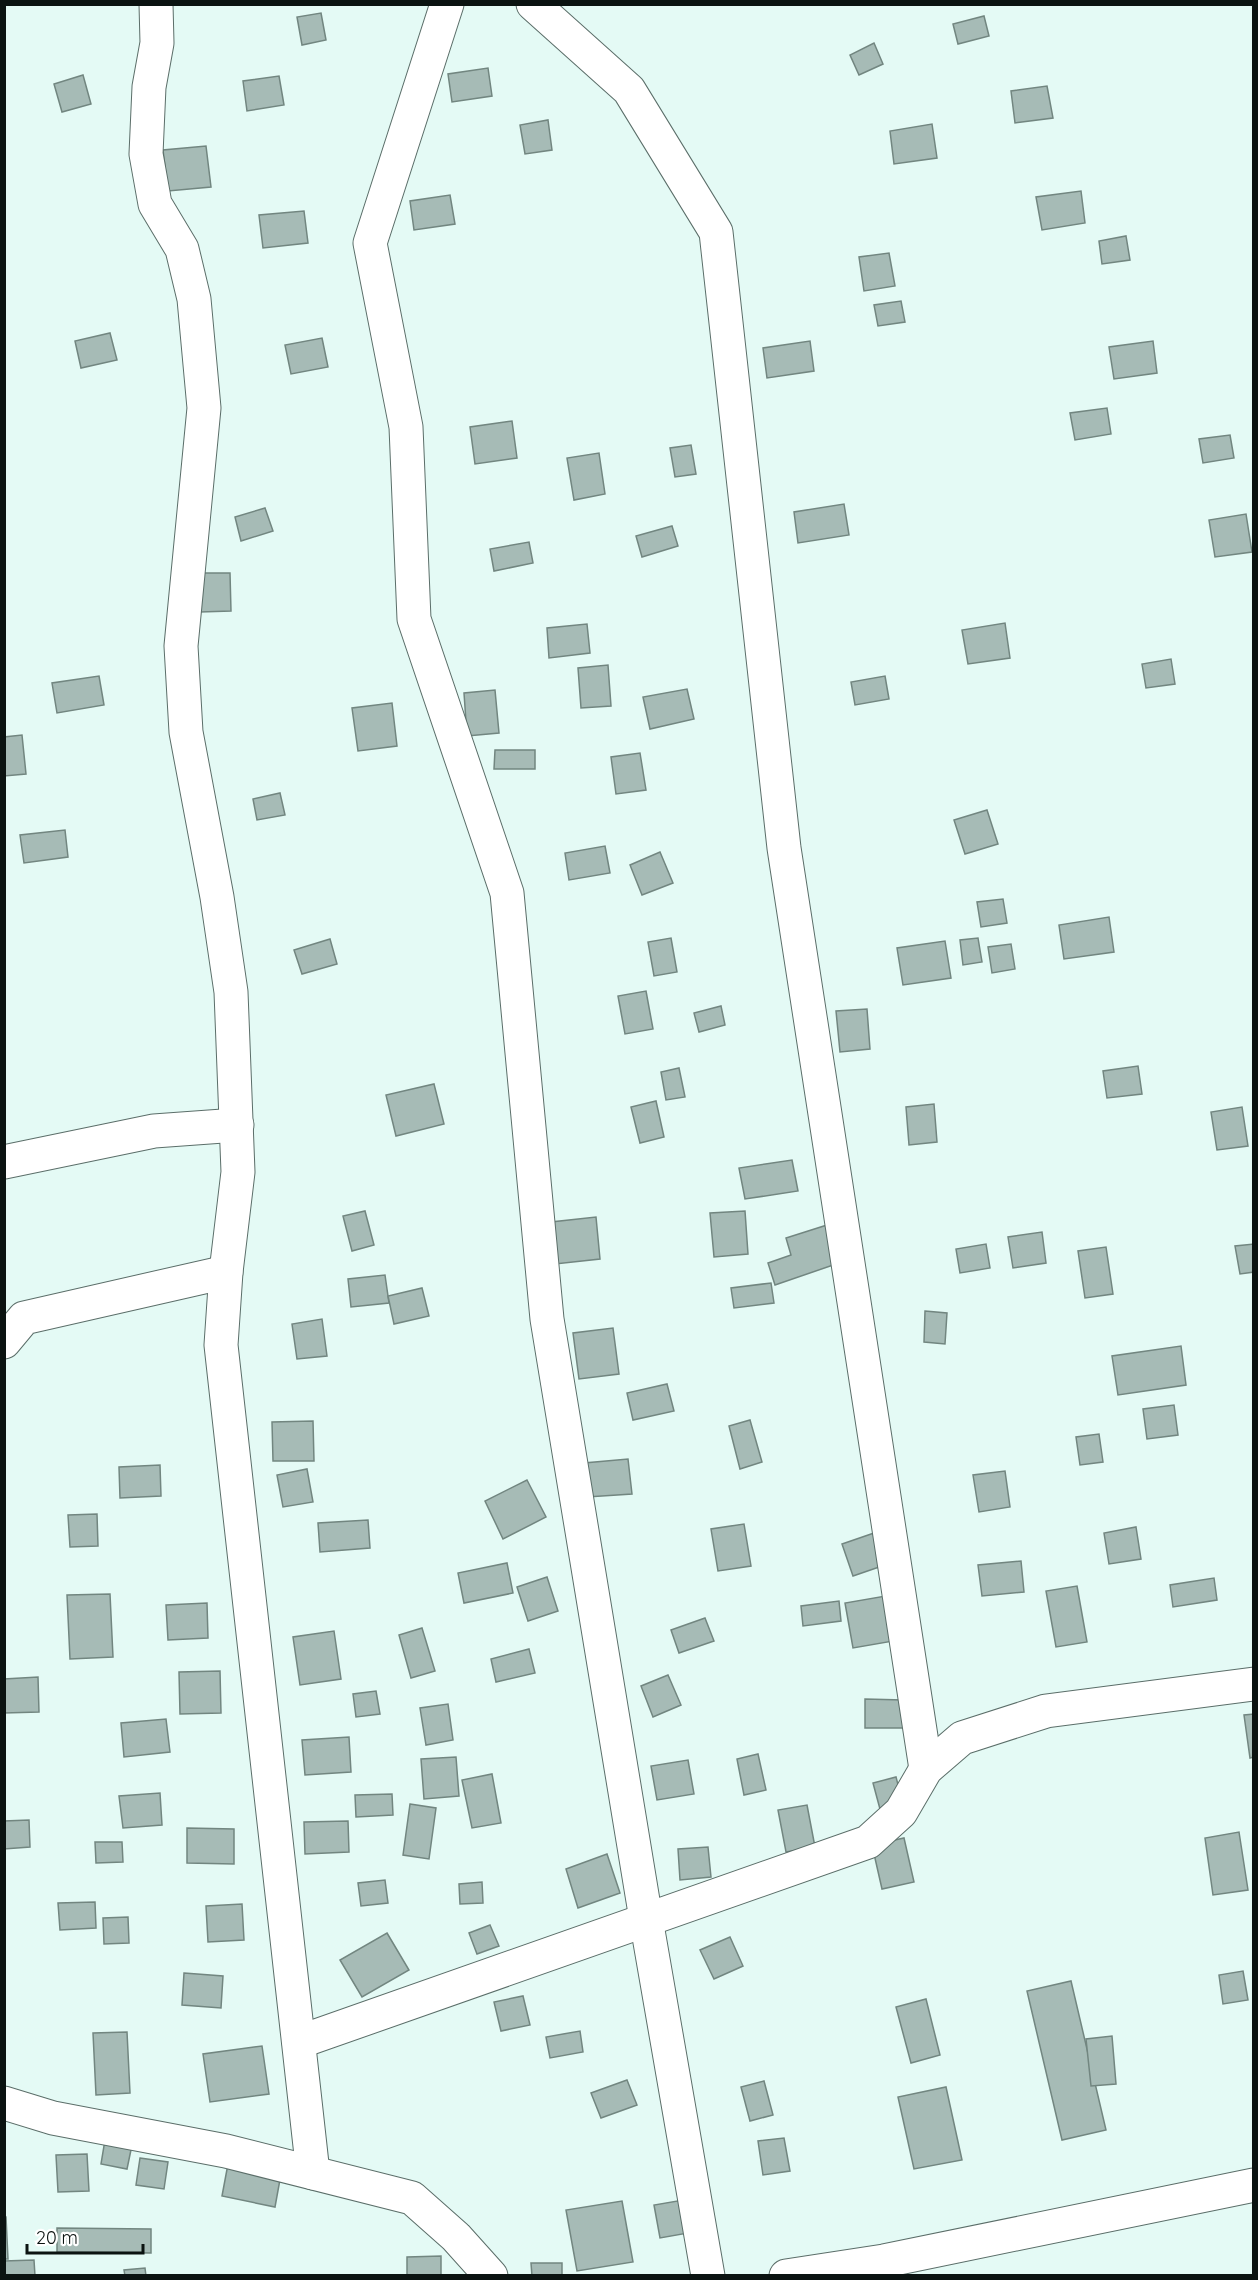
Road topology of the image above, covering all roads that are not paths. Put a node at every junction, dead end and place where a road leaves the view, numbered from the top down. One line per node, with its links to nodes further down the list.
1 (156, 4): 4 (street)
2 (447, 4): 10 (street)
3 (533, 4): 9 (street)
4 (237, 1125): 5 (street); 6 (street)
5 (4, 1162)
6 (226, 1272): 7 (street); 11 (street)
7 (4, 1342)
8 (1254, 1684): 9 (street)
9 (926, 1769): 10 (street)
10 (646, 1919): 11 (street); 17 (street)
11 (299, 2042): 13 (street)
12 (4, 2103): 13 (street)
13 (313, 2174): 16 (street)
14 (1254, 2185): 15 (street)
15 (884, 2268): 18 (street)
16 (491, 2276)
17 (708, 2276)
18 (786, 2276)

